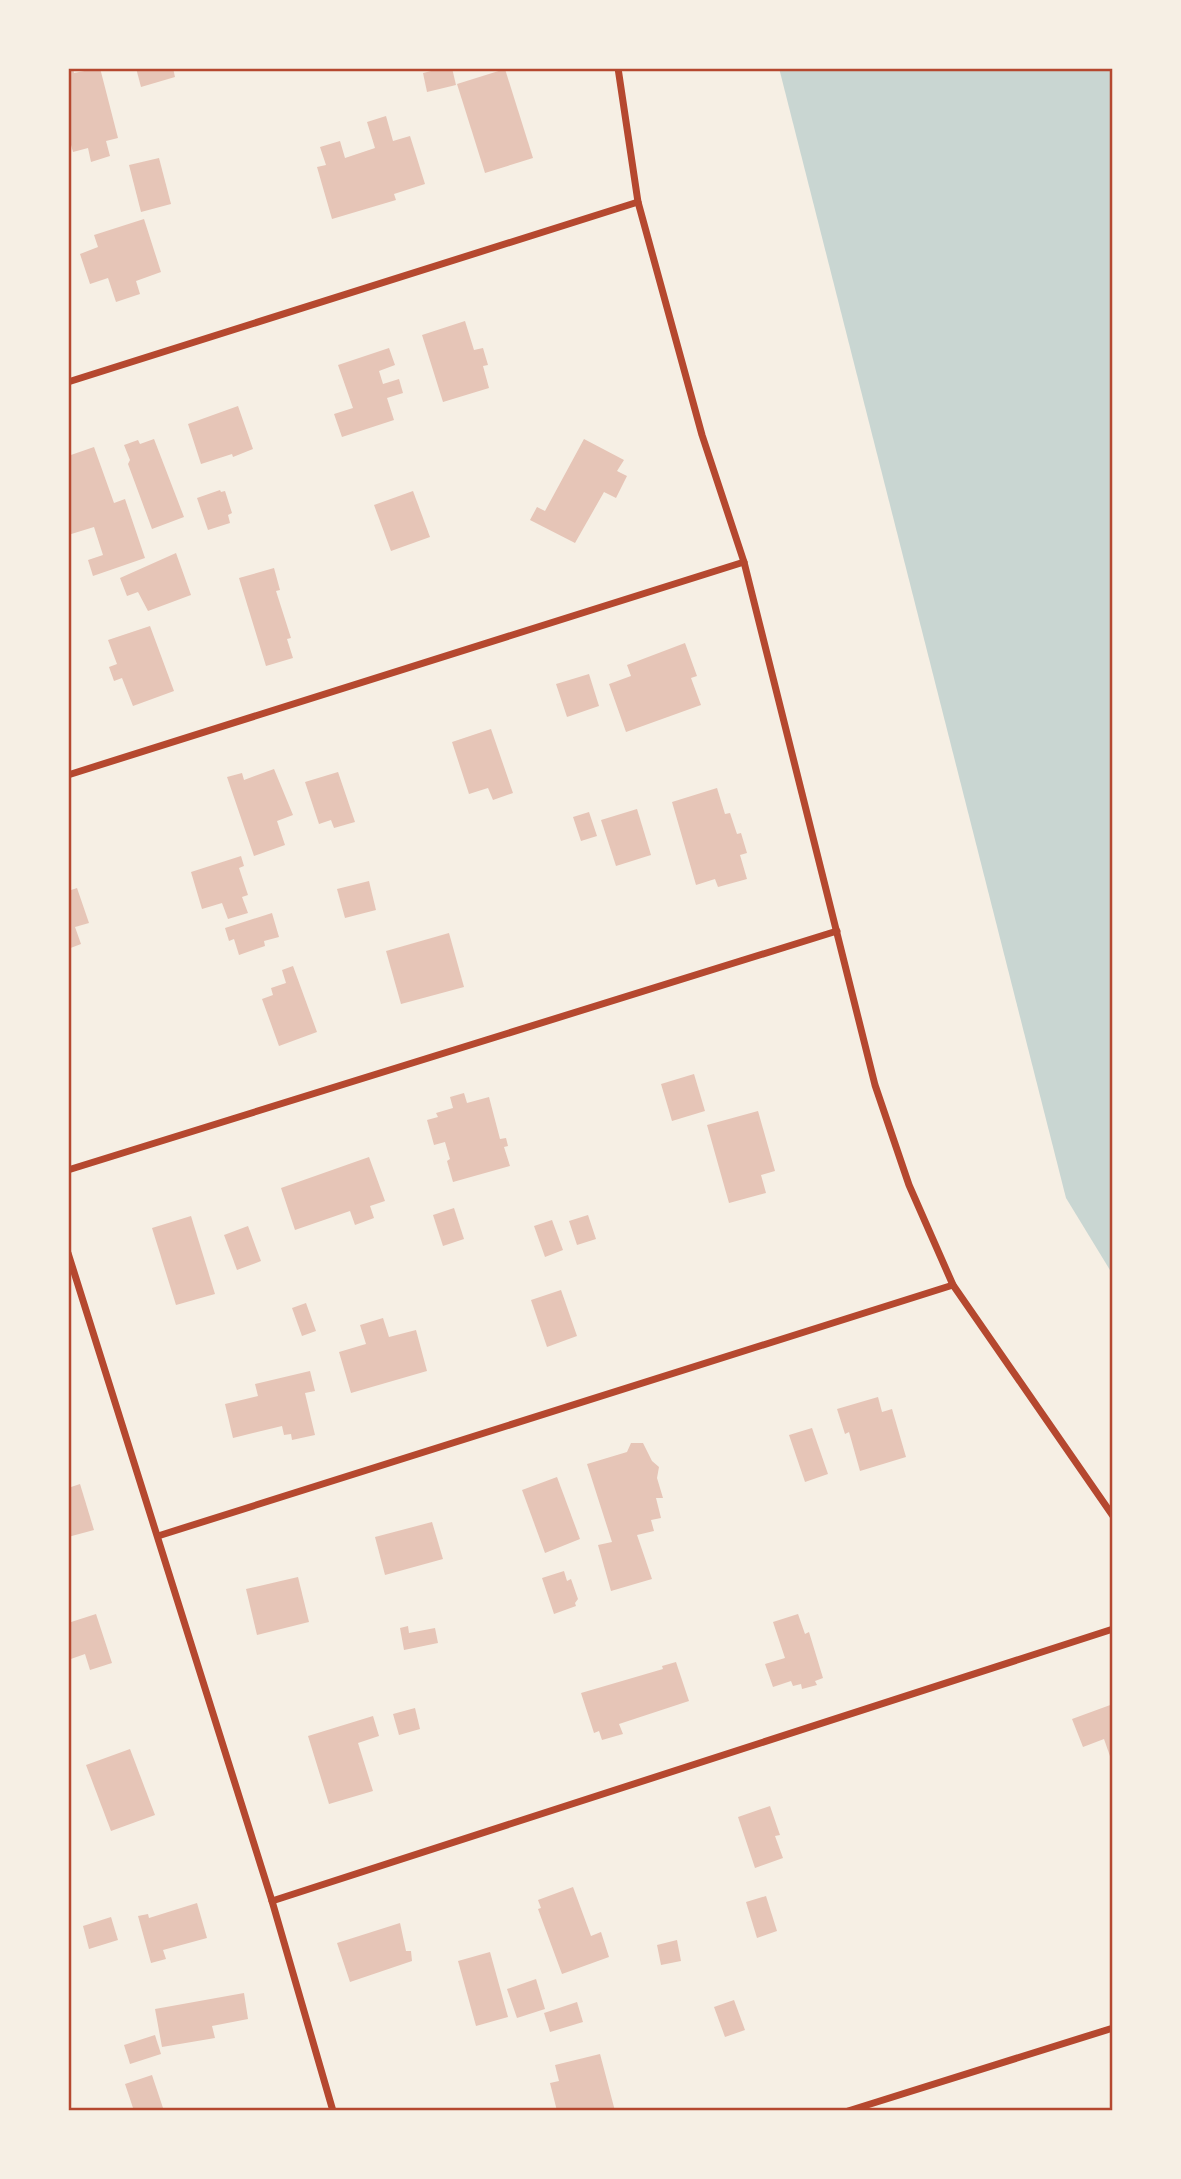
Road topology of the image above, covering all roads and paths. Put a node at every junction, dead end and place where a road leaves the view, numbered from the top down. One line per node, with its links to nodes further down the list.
1 (618, 68): 2 (street)
2 (638, 202): 3 (street); 4 (street)
3 (68, 382)
4 (744, 562): 5 (street); 6 (street)
5 (68, 775)
6 (837, 931): 7 (street); 9 (street)
7 (68, 1170)
8 (68, 1253): 11 (street)
9 (953, 1285): 10 (street); 11 (street)
10 (1113, 1516)
11 (158, 1536): 13 (street)
12 (1113, 1629): 13 (street)
13 (272, 1901): 15 (street)
14 (1113, 2028): 16 (street)
15 (333, 2111)
16 (848, 2111)

